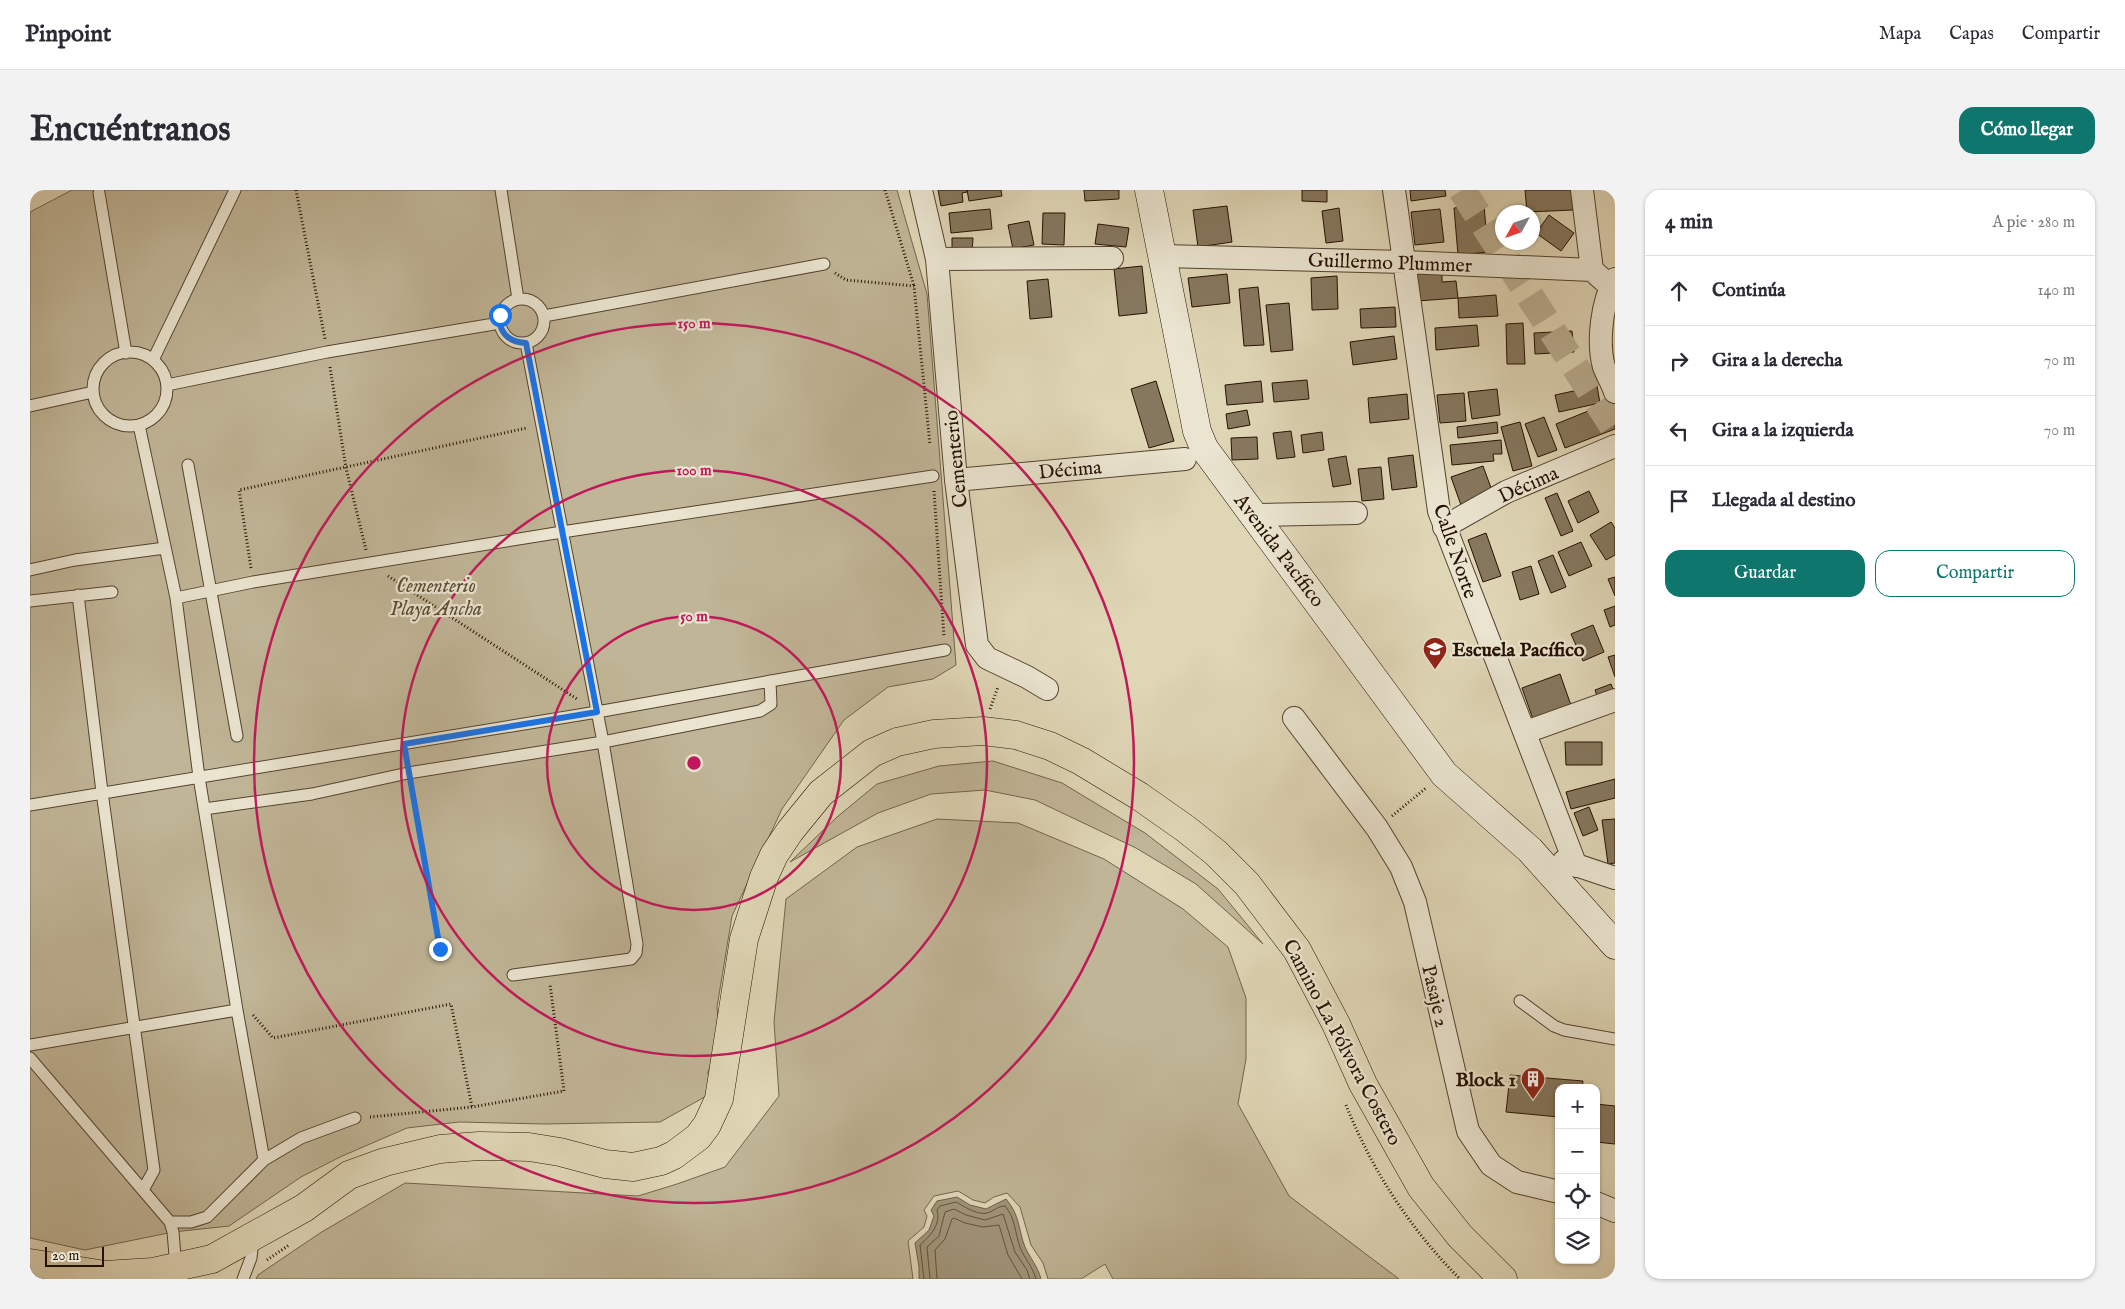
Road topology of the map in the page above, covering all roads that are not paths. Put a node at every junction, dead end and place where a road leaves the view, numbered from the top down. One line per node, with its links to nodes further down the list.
1 (235, 190): 20 (lane)
2 (501, 190): 15 (lane)
3 (921, 190): 10 (street, Cementerio)
4 (1149, 190): 8 (street, Avenida Pacífico)
5 (1394, 190): 11 (street, Calle Norte)
6 (1582, 190): 13 (street)
7 (99, 193): 19 (lane)
8 (1163, 256): 11 (street, Guillermo Plummer); 32 (street, Avenida Pacífico)
9 (1112, 258): 10 (street)
10 (937, 259): 30 (street, Cementerio)
11 (1405, 262): 13 (street, Guillermo Plummer); 33 (street, Calle Norte)
12 (824, 264): 16 (lane)
13 (1592, 270): 14 (street)
14 (1613, 283): 23 (street)
15 (518, 299): 16 (lane); 17 (lane)
16 (544, 316): 18 (lane)
17 (500, 323): 18 (lane); 21 (lane)
18 (526, 343): 34 (lane)
19 (126, 352): 20 (lane); 22 (lane)
20 (154, 360): 21 (lane)
21 (167, 385): 25 (lane)
22 (93, 392): 24 (lane); 25 (lane)
23 (1615, 392)
24 (30, 406)
25 (139, 424): 35 (lane)
26 (1615, 446): 33 (street, Décima)
27 (1185, 459): 30 (street, Décima)
28 (188, 465): 37 (lane)
29 (933, 476): 34 (lane)
30 (956, 480): 44 (street, Cementerio)
31 (1356, 513): 32 (street)
32 (1254, 515): 55 (street, Avenida Pacífico)
33 (1444, 527): 48 (street, Calle Norte)
34 (562, 532): 37 (lane); 46 (lane)
35 (165, 548): 36 (lane); 40 (lane)
36 (30, 570)
37 (212, 591): 40 (lane); 49 (lane)
38 (112, 592): 39 (lane)
39 (78, 595): 41 (lane); 52 (lane)
40 (176, 598): 51 (lane)
41 (30, 601)
42 (945, 650): 43 (lane)
43 (770, 681): 46 (lane); 50 (lane)
44 (1047, 689)
45 (1615, 700): 48 (street)
46 (597, 712): 50 (lane); 51 (lane)
47 (1294, 718): 69 (street, Pasaje 2)
48 (1526, 732): 56 (street, Calle Norte)
49 (237, 736)
50 (603, 742): 54 (lane); 59 (lane)
51 (199, 777): 52 (lane); 54 (lane)
52 (102, 792): 53 (lane); 62 (lane)
53 (30, 805)
54 (204, 809): 61 (lane)
55 (1530, 850): 56 (street); 58 (street, Avenida Pacífico)
56 (1576, 866): 57 (street)
57 (1615, 878)
58 (1615, 945)
59 (513, 975)
60 (1520, 1001): 63 (lane)
61 (237, 1010): 62 (lane); 67 (lane)
62 (135, 1028): 64 (lane); 68 (lane)
63 (1615, 1039)
64 (30, 1045)
65 (30, 1058): 68 (lane)
66 (354, 1118): 67 (lane)
67 (264, 1160): 72 (lane)
68 (143, 1190): 72 (lane)
69 (1555, 1191)
70 (1600, 1205): 71 (street)
71 (1615, 1211)
72 (170, 1222): 75 (lane)
73 (253, 1238): 75 (main road, Camino La Pólvora Costero); 77 (lane); 78 (main road, Camino La Pólvora Costero)
74 (30, 1263): 76 (main road, Camino La Pólvora Costero)
75 (176, 1269): 76 (main road, Camino La Pólvora Costero)
76 (106, 1277)
77 (243, 1279)
78 (1503, 1279)

